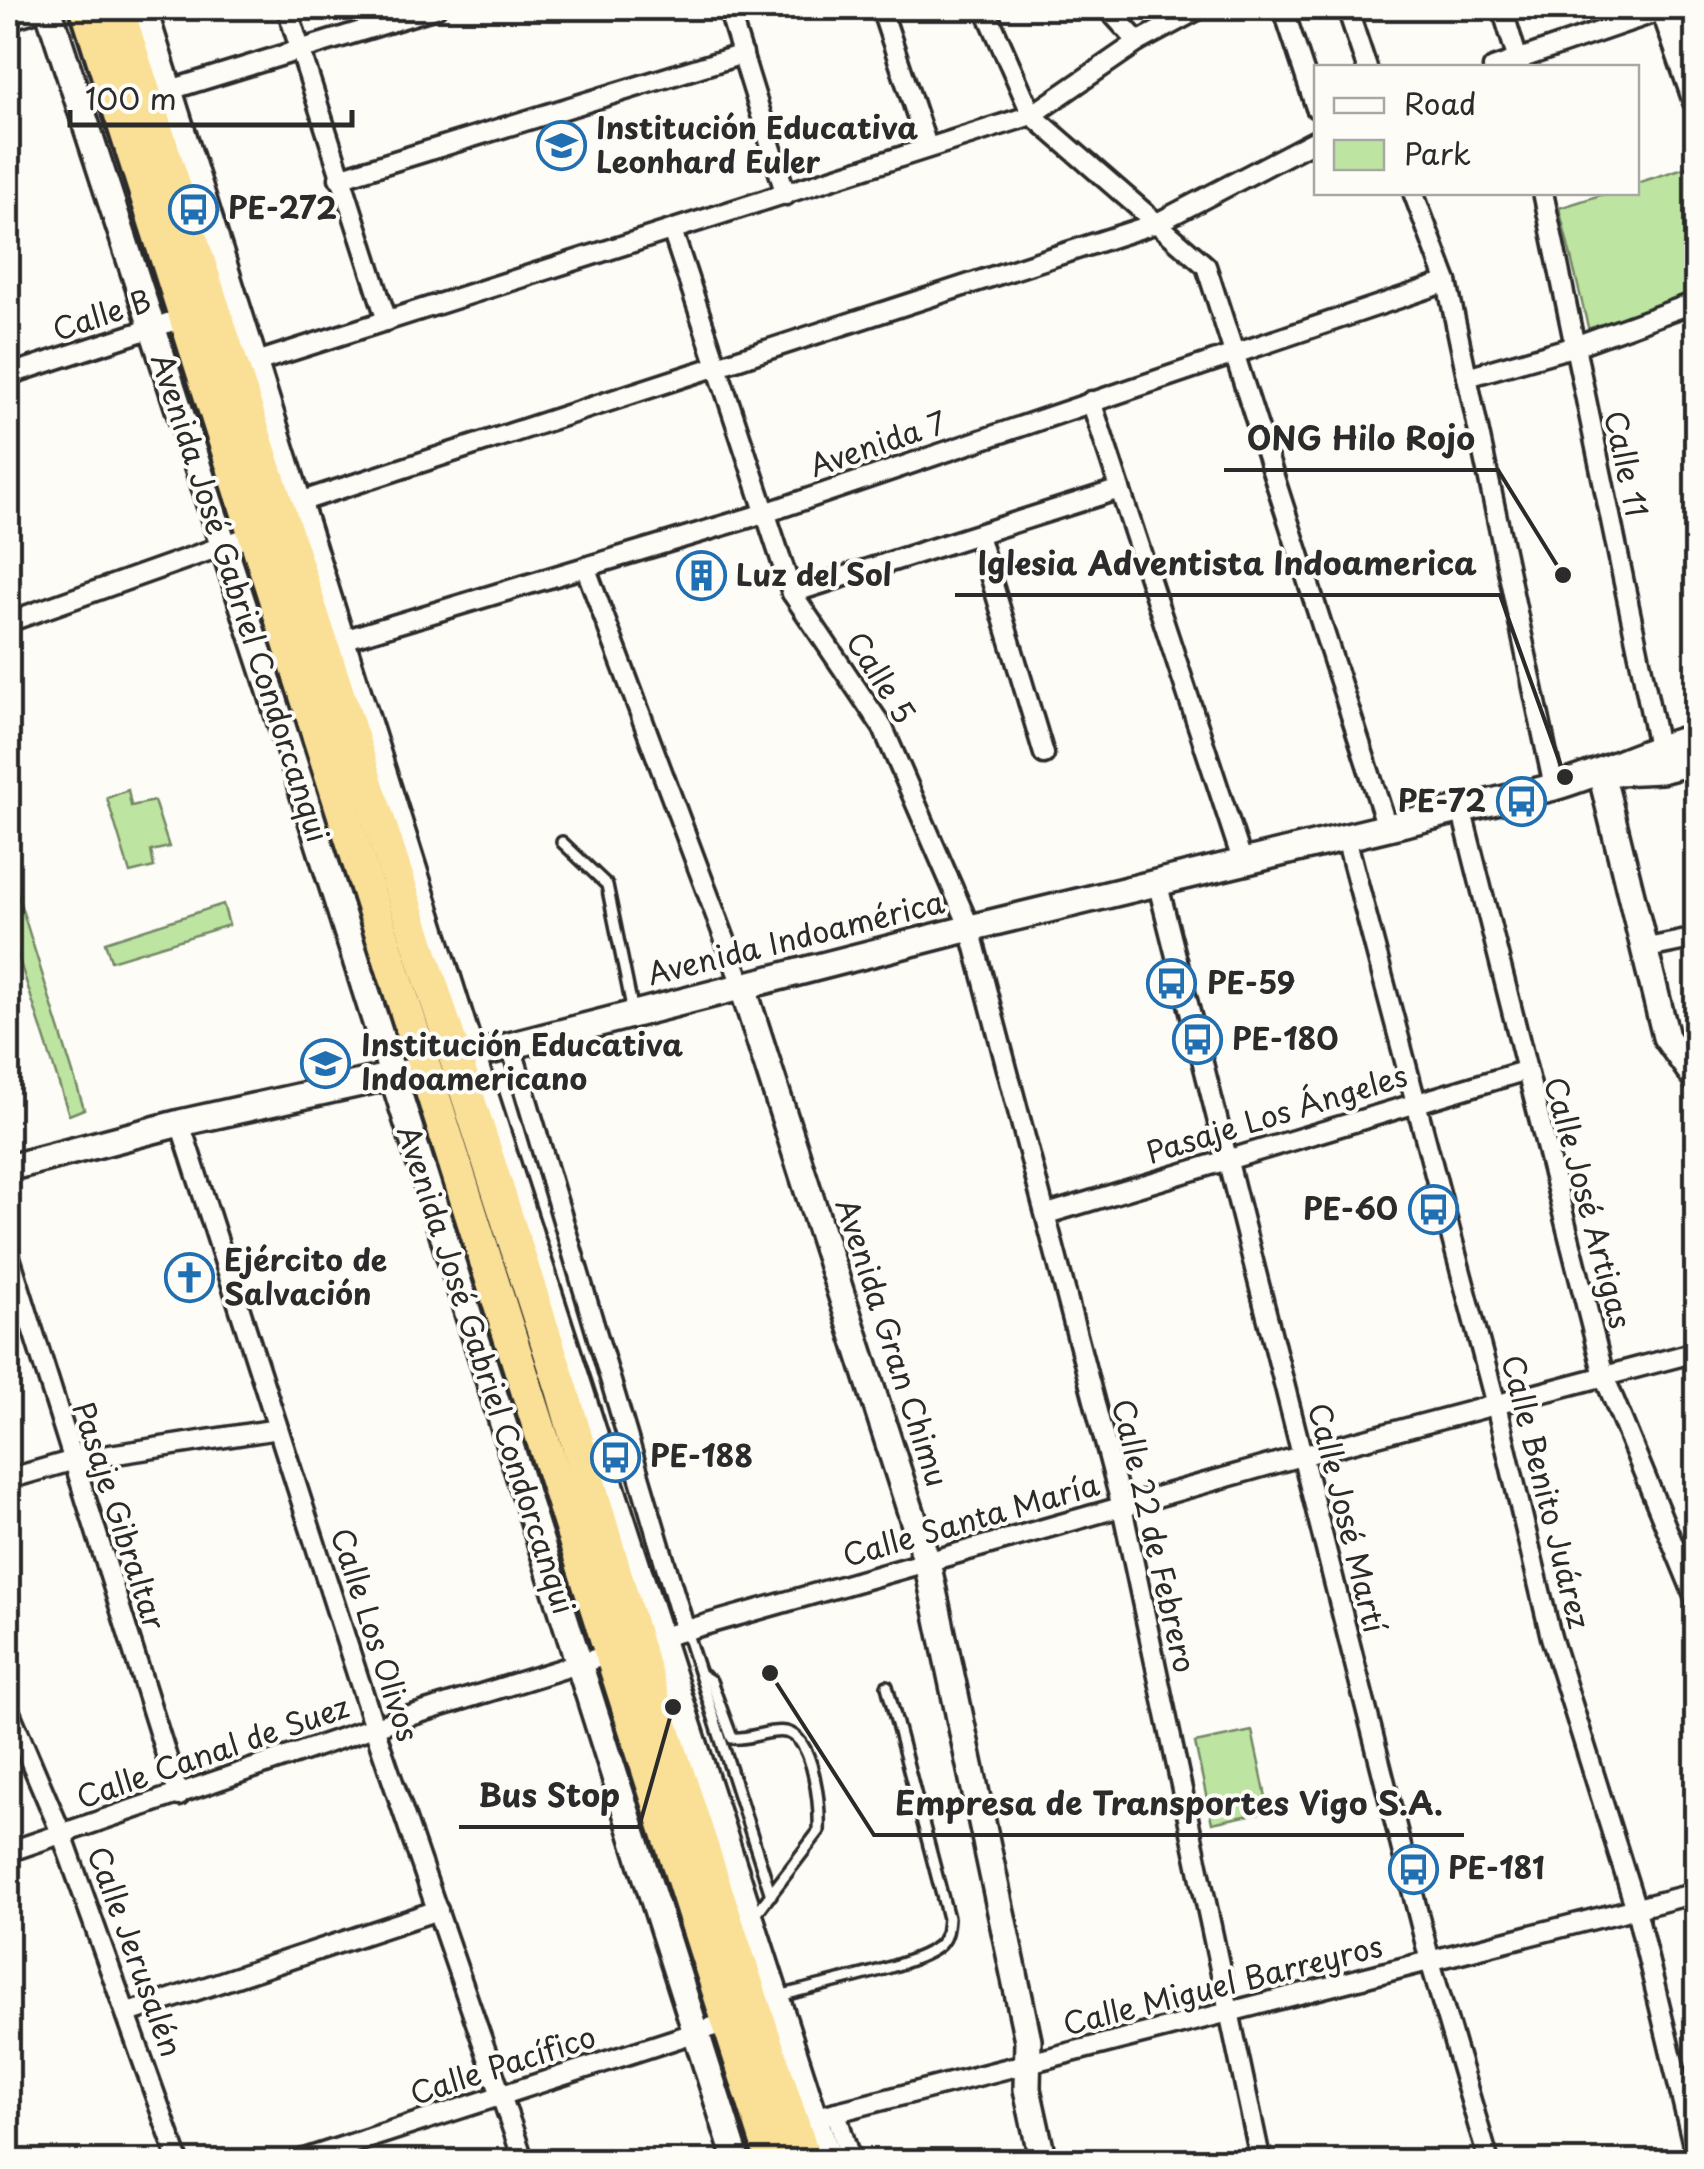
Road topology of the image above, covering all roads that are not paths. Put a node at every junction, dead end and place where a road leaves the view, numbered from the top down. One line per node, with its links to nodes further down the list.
1 (47, 8): 17 (street); 40 (street, Avenida José Gabriel Condorcanqui)
2 (86, 8): 24 (highway, Avenida José Gabriel Condorcanqui)
3 (117, 8): 24 (highway, Avenida José Gabriel Condorcanqui)
4 (143, 8): 24 (street, Avenida José Gabriel Condorcanqui)
5 (287, 8): 20 (street)
6 (433, 8): 20 (street)
7 (728, 8): 21 (street)
8 (882, 8): 29 (street)
9 (985, 8): 27 (street)
10 (1107, 8): 19 (street)
11 (1201, 8): 19 (street)
12 (1282, 8): 26 (street)
13 (1347, 8): 23 (street)
14 (1502, 8): 22 (street)
15 (1665, 8): 22 (street); 25 (street)
16 (1686, 8): 18 (street)
17 (8, 20)
18 (1696, 39)
19 (1138, 42): 27 (street)
20 (300, 50): 24 (street); 30 (street)
21 (743, 54): 30 (street); 31 (street)
22 (1519, 63)
23 (1365, 65)
24 (145, 97): 38 (highway, Avenida José Gabriel Condorcanqui); 44 (street, Avenida José Gabriel Condorcanqui)
25 (1696, 100)
26 (1314, 102)
27 (1032, 115): 29 (street); 34 (street)
28 (1314, 141): 34 (street)
29 (927, 146): 31 (street)
30 (339, 178): 39 (street)
31 (786, 195): 35 (street)
32 (1414, 195): 36 (street)
33 (1544, 195): 41 (street, Calle 11)
34 (1157, 223): 42 (street); 43 (street)
35 (672, 230): 39 (street); 43 (street, Calle 5)
36 (1447, 282): 42 (street, Avenida 7); 46 (street)
37 (1696, 302): 41 (street)
38 (199, 313): 40 (street, Calle B); 44 (highway, Avenida José Gabriel Condorcanqui); 52 (highway, Avenida José Gabriel Condorcanqui)
39 (387, 321): 44 (street)
40 (153, 328): 45 (street, Calle B); 53 (street, Avenida José Gabriel Condorcanqui)
41 (1572, 346): 46 (street); 59 (street, Calle 11)
42 (1236, 354): 47 (street, Avenida 7); 65 (street)
43 (718, 364): 49 (street); 50 (street, Calle 5)
44 (242, 367): 49 (highway, Avenida José Gabriel Condorcanqui)
45 (8, 375)
46 (1467, 377): 63 (street)
47 (1091, 401): 48 (street); 50 (street, Avenida 7)
48 (1120, 489): 51 (street); 68 (street)
49 (288, 505): 52 (street); 57 (highway, Avenida José Gabriel Condorcanqui)
50 (765, 513): 54 (street, Avenida 7); 55 (street, Calle 5)
51 (978, 535): 55 (street); 60 (street)
52 (256, 537): 53 (street); 76 (highway, Avenida José Gabriel Condorcanqui)
53 (224, 548): 56 (street); 78 (street, Avenida José Gabriel Condorcanqui)
54 (586, 569): 57 (street, Avenida 7); 73 (street, Avenida Gran Chimu)
55 (792, 593): 70 (street, Calle 5)
56 (8, 622)
57 (333, 642): 76 (highway, Avenida José Gabriel Condorcanqui)
58 (1696, 737): 59 (street, Avenida Indoamérica)
59 (1658, 746): 62 (street, Avenida Indoamérica)
60 (1044, 754)
61 (1696, 761): 62 (street, Avenida Indoamérica)
62 (1601, 774): 63 (street, Avenida Indoamérica); 72 (street)
63 (1554, 786): 64 (street, Avenida Indoamérica)
64 (1461, 808): 65 (street, Avenida Indoamérica); 77 (street, Calle José Artigas)
65 (1387, 827): 66 (street, Avenida Indoamérica)
66 (1346, 838): 68 (street, Avenida Indoamérica); 80 (street, Calle Benito Juárez)
67 (562, 842): 74 (lane)
68 (1243, 864): 69 (street, Avenida Indoamérica)
69 (1158, 885): 70 (street, Avenida Indoamérica); 82 (street, Calle José Martí)
70 (970, 928): 73 (street, Avenida Indoamérica); 84 (street, Calle 22 de Febrero)
71 (1696, 938): 72 (street)
72 (1643, 949): 79 (street)
73 (742, 985): 74 (street, Avenida Indoamérica); 94 (street, Avenida Gran Chimu)
74 (634, 1015): 75 (street, Avenida Indoamérica)
75 (510, 1046): 76 (street, Avenida Indoamérica); 96 (street)
76 (450, 1061): 78 (street, Avenida Indoamérica); 96 (highway, Avenida José Gabriel Condorcanqui)
77 (1524, 1071): 80 (street, Pasaje Los Ángeles); 87 (street, Calle José Artigas)
78 (391, 1077): 81 (street, Avenida Indoamérica); 96 (street, Avenida José Gabriel Condorcanqui)
79 (1696, 1080)
80 (1415, 1101): 82 (street, Pasaje Los Ángeles); 88 (street, Calle Benito Juárez)
81 (180, 1123): 83 (street, Avenida Indoamérica); 89 (street, Calle Los Olivos)
82 (1229, 1158): 84 (street, Pasaje Los Ángeles); 90 (street, Calle José Martí)
83 (8, 1168)
84 (1047, 1214): 93 (street, Calle 22 de Febrero)
85 (8, 1252): 91 (street, Pasaje Gibraltar)
86 (1696, 1352): 87 (street, Calle Santa María)
87 (1604, 1376): 88 (street, Calle Santa María); 95 (street, Calle José Artigas)
88 (1496, 1405): 90 (street, Calle Santa María); 106 (street, Calle Benito Juárez)
89 (278, 1429): 91 (street); 100 (street, Calle Los Olivos)
90 (1301, 1456): 93 (street, Calle Santa María); 109 (street, Calle José Martí)
91 (71, 1462): 92 (street); 101 (street, Pasaje Gibraltar)
92 (8, 1479)
93 (1122, 1508): 94 (street, Calle Santa María); 112 (street, Calle 22 de Febrero)
94 (926, 1562): 96 (street, Calle Santa María); 114 (street, Avenida Gran Chimu)
95 (1696, 1600)
96 (634, 1646): 97 (lane); 100 (street, Calle Canal de Suez); 108 (highway, Avenida José Gabriel Condorcanqui); 113 (highway, Avenida José Gabriel Condorcanqui)
97 (700, 1674): 105 (lane); 105 (lane)
98 (887, 1686): 110 (lane)
99 (8, 1708): 102 (street, Calle Jerusalén)
100 (374, 1727): 101 (street, Calle Canal de Suez); 107 (street, Calle Los Olivos)
101 (180, 1796): 102 (street, Calle Canal de Suez)
102 (62, 1834): 103 (street, Calle Canal de Suez); 111 (street, Calle Jerusalén)
103 (8, 1852)
104 (1696, 1894): 106 (street, Calle Miguel Barreyros)
105 (770, 1895): 108 (lane)
106 (1636, 1909): 109 (street, Calle Miguel Barreyros); 118 (street, Calle Benito Juárez)
107 (438, 1910): 111 (street); 115 (street, Calle Los Olivos)
108 (742, 1928): 110 (street, Avenida José Gabriel Condorcanqui); 116 (highway, Avenida José Gabriel Condorcanqui)
109 (1430, 1962): 112 (street, Calle Miguel Barreyros); 128 (street, Calle José Martí)
110 (780, 1996): 116 (street, Avenida José Gabriel Condorcanqui)
111 (128, 2013): 119 (street, Calle Jerusalén)
112 (1227, 2013): 114 (street, Calle Miguel Barreyros); 127 (street, Calle 22 de Febrero)
113 (713, 2027): 115 (street, Calle Pacífico); 116 (highway, Avenida José Gabriel Condorcanqui); 122 (street, Avenida José Gabriel Condorcanqui)
114 (1028, 2064): 116 (street, Calle Miguel Barreyros); 126 (street, Avenida Gran Chimu)
115 (503, 2094): 117 (street, Calle Pacífico); 121 (street, Calle Los Olivos)
116 (796, 2129): 123 (highway, Avenida José Gabriel Condorcanqui); 124 (street, Avenida José Gabriel Condorcanqui); 125 (street)
117 (349, 2153): 120 (street, Calle Pacífico)
118 (1696, 2157)
119 (179, 2162)
120 (295, 2162)
121 (524, 2162)
122 (738, 2162)
123 (806, 2162)
124 (830, 2162)
125 (851, 2162)
126 (1043, 2162)
127 (1261, 2162)
128 (1490, 2162)

